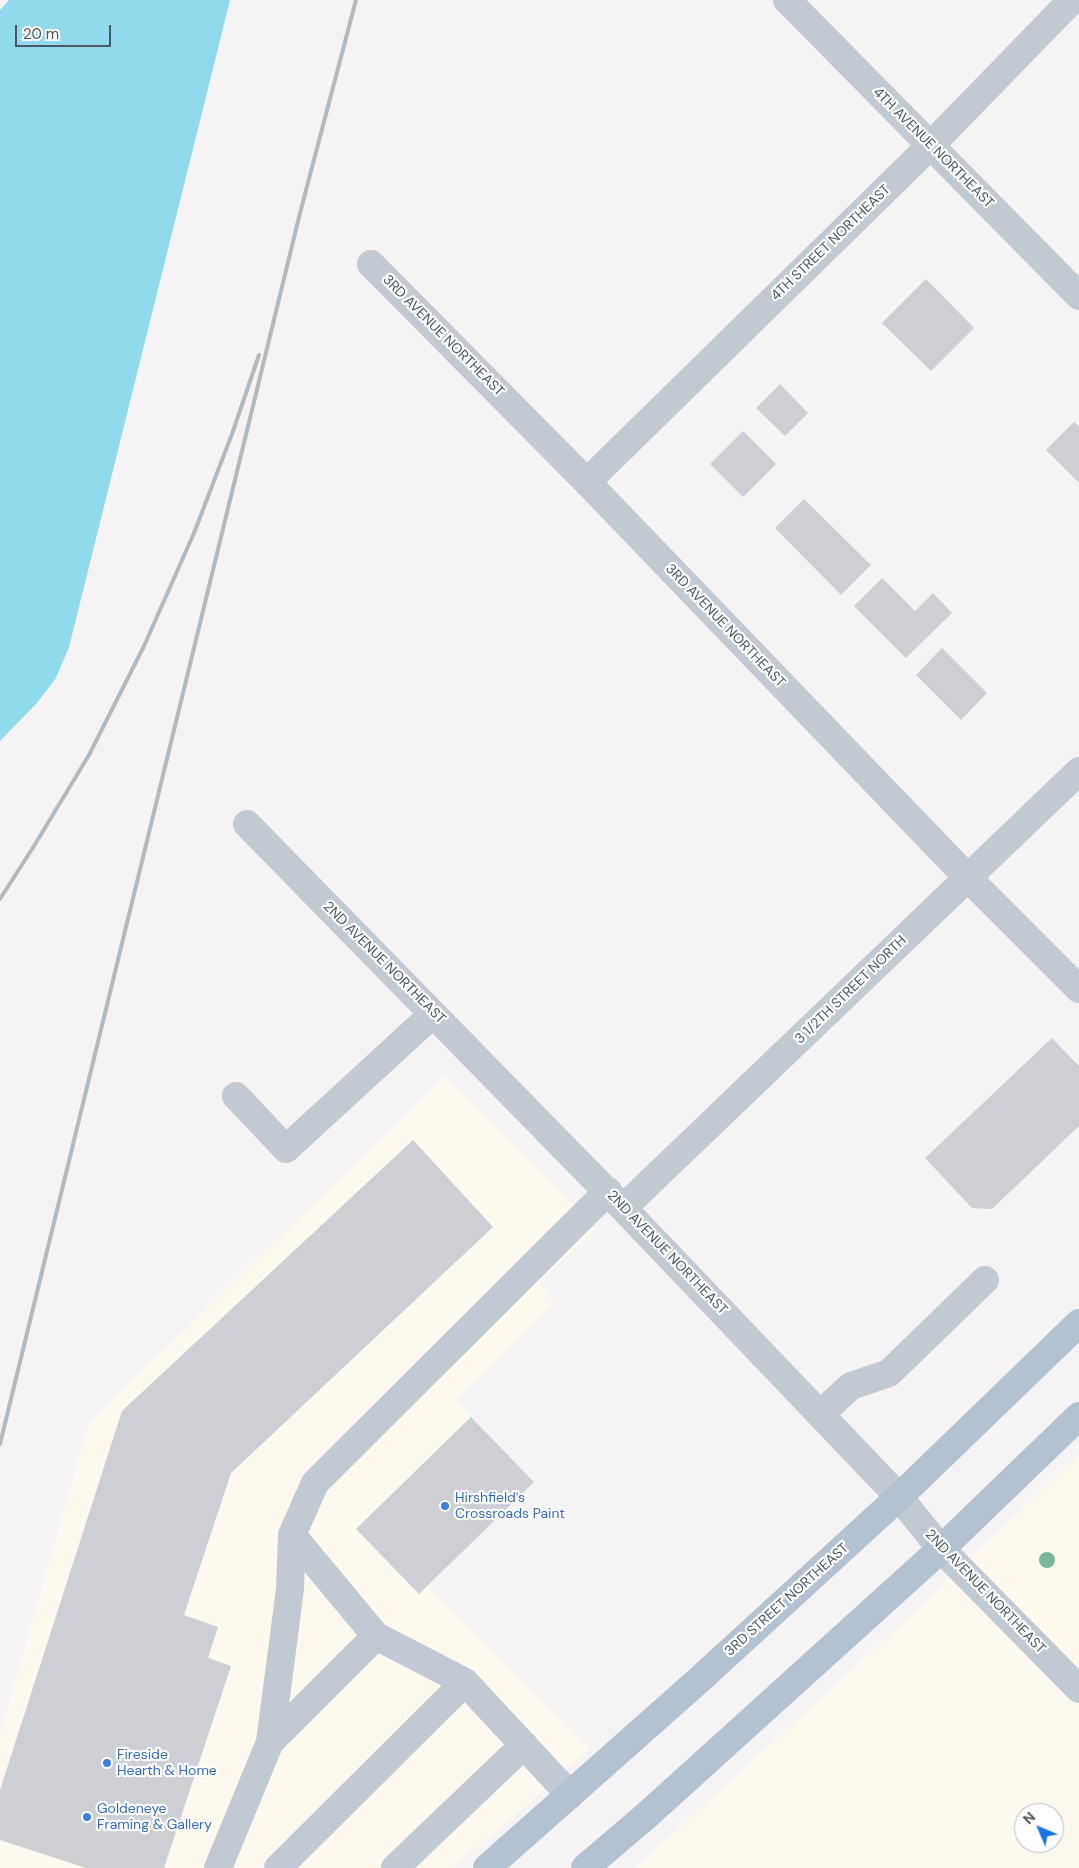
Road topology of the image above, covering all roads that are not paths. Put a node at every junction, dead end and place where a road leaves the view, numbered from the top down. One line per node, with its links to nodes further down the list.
1 (787, 0): 3 (street, 4TH AVENUE NORTHEAST)
2 (1072, 0): 3 (street, 4TH STREET NORTHEAST)
3 (931, 145): 5 (street, 4TH AVENUE NORTHEAST); 6 (street, 4TH STREET NORTHEAST)
4 (371, 264): 6 (street, 3RD AVENUE NORTHEAST)
5 (1079, 296)
6 (587, 482): 9 (street, 3RD AVENUE NORTHEAST)
7 (1079, 771): 9 (street, 3 1/2TH STREET NORTH)
8 (247, 824): 11 (street, 2ND AVENUE NORTHEAST)
9 (968, 878): 10 (street, 3RD AVENUE NORTHEAST); 13 (street, 3 1/2TH STREET NORTH)
10 (1079, 989)
11 (433, 1014): 12 (street); 13 (street, 2ND AVENUE NORTHEAST)
12 (236, 1096)
13 (615, 1200): 16 (street, 2ND AVENUE NORTHEAST); 19 (street, 3 1/2TH STREET NORTH)
14 (985, 1280): 16 (street)
15 (1079, 1323): 18 (main road, 3RD STREET NORTHEAST)
16 (820, 1414): 18 (street, 2ND AVENUE NORTHEAST)
17 (1079, 1416): 20 (main road)
18 (899, 1497): 20 (street, 2ND AVENUE NORTHEAST); 26 (main road, 3RD STREET NORTHEAST)
19 (292, 1535): 21 (street); 24 (street)
20 (941, 1549): 23 (street, 2ND AVENUE NORTHEAST); 31 (main road)
21 (376, 1636): 22 (street); 24 (street)
22 (465, 1682): 25 (street); 28 (street)
23 (1079, 1689)
24 (270, 1742): 27 (street)
25 (524, 1745): 26 (street); 29 (street)
26 (570, 1795): 30 (main road, 3RD STREET NORTHEAST)
27 (218, 1868)
28 (278, 1868)
29 (395, 1868)
30 (486, 1868)
31 (585, 1868)

